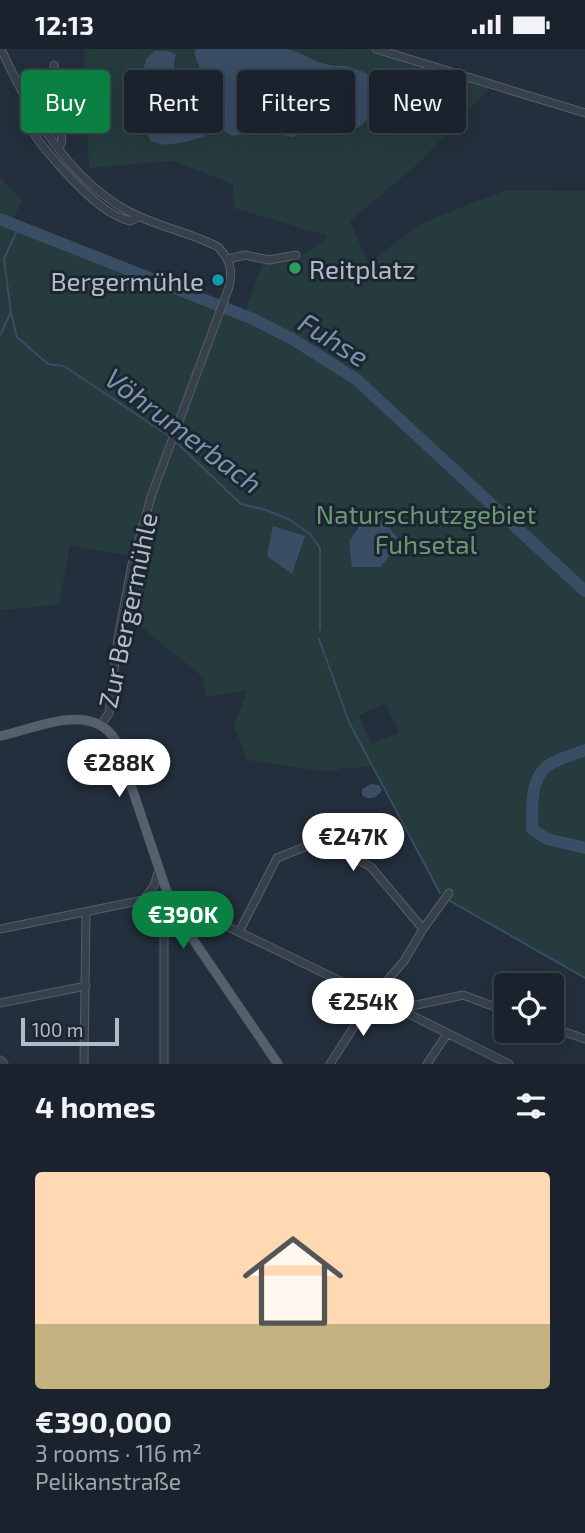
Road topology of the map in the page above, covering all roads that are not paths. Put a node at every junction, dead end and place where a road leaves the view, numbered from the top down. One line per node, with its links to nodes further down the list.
1 (1, 49): 4 (street)
2 (376, 49): 5 (street)
3 (54, 65): 8 (street)
4 (21, 87)
5 (585, 113)
6 (32, 133): 9 (street)
7 (48, 133): 8 (street)
8 (59, 149): 9 (street)
9 (139, 216): 11 (street)
10 (296, 255): 11 (street)
11 (228, 259): 12 (street, Zur Bergermühle)
12 (101, 725): 13 (main road); 14 (main road)
13 (0, 736)
14 (159, 870): 16 (main road); 17 (street)
15 (449, 893): 21 (street)
16 (169, 898): 17 (street); 22 (street); 35 (main road)
17 (143, 900): 18 (street)
18 (86, 912): 20 (street); 23 (street)
19 (164, 923): 34 (street)
20 (0, 929)
21 (423, 929): 22 (street); 24 (street)
22 (239, 932): 24 (street)
23 (86, 986): 25 (street); 33 (street)
24 (373, 997): 27 (street); 36 (street)
25 (0, 1003)
26 (494, 1007): 27 (street)
27 (398, 1009): 29 (street)
28 (564, 1032): 30 (street)
29 (447, 1034): 37 (street); 38 (street)
30 (585, 1039)
31 (0, 1060): 32 (street)
32 (4, 1064)
33 (84, 1064)
34 (164, 1064)
35 (278, 1064)
36 (330, 1064)
37 (427, 1064)
38 (509, 1064)

